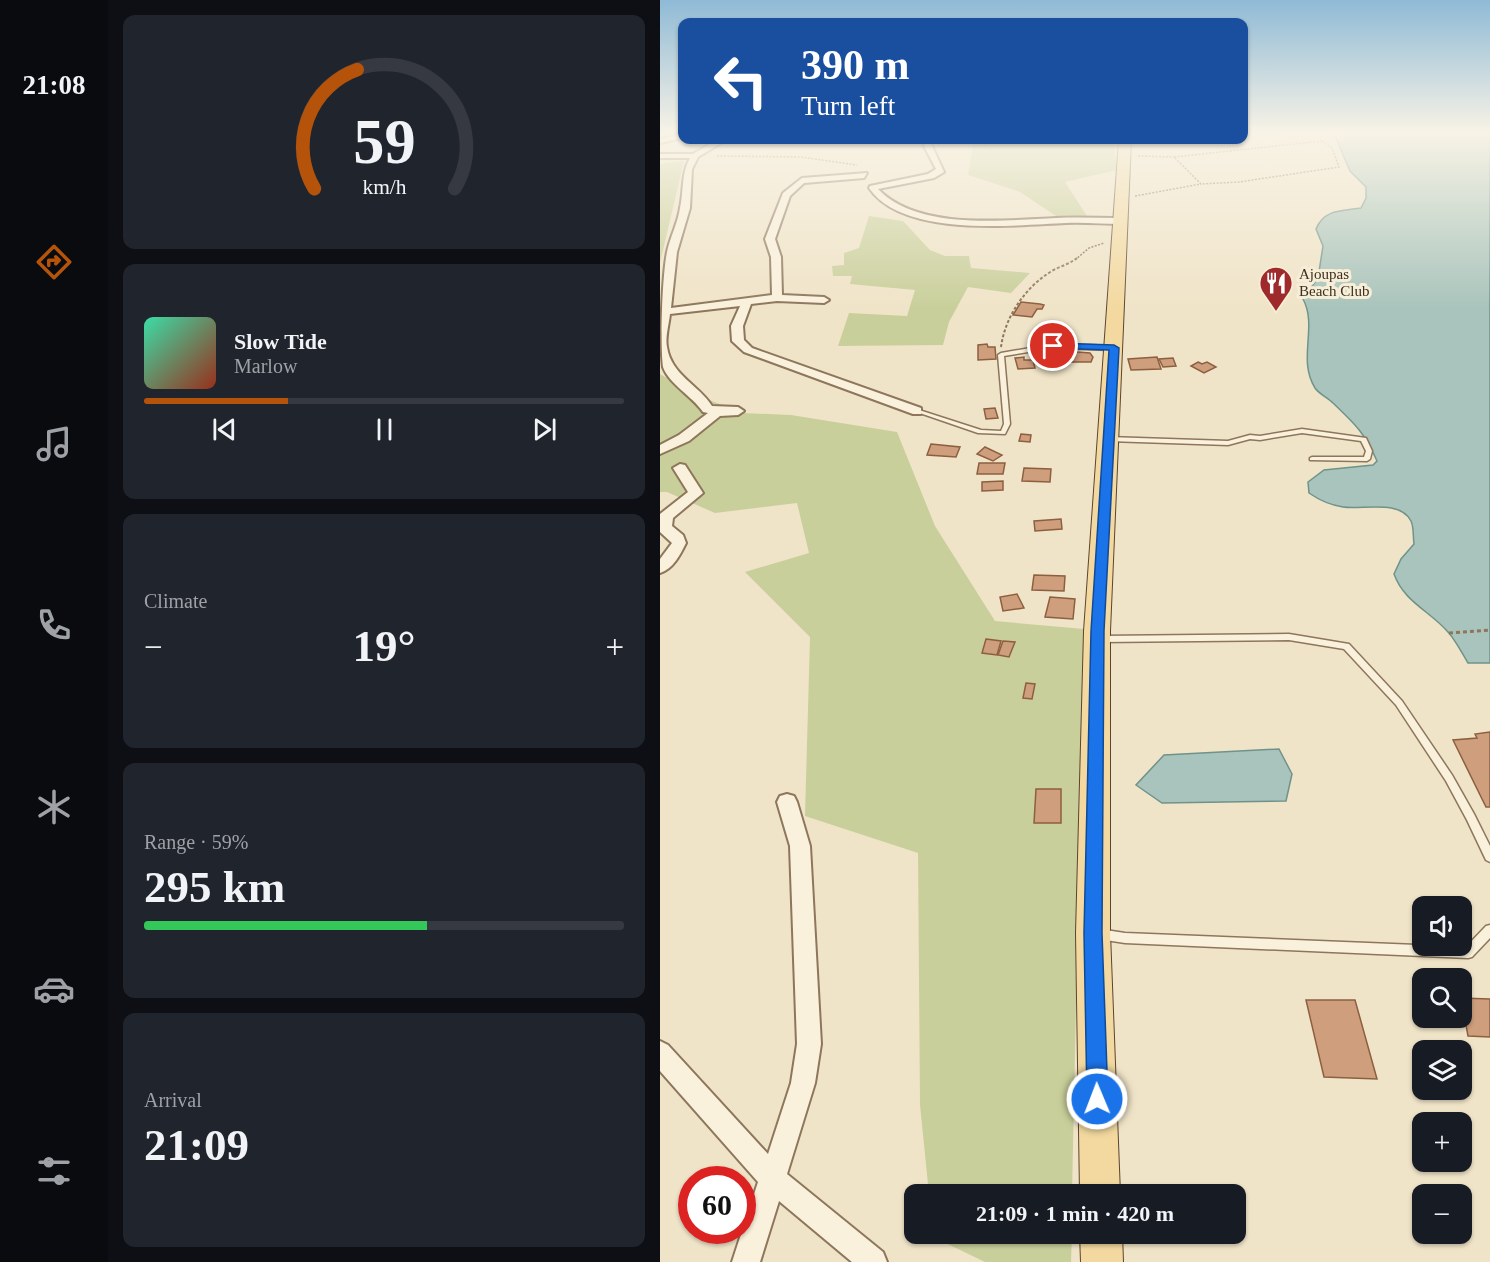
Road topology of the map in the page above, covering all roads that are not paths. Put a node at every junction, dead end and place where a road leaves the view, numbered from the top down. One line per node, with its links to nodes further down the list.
1 (686, 190): 9 (street)
2 (792, 190): 6 (street)
3 (874, 190): 5 (street)
4 (1123, 190): 5 (main road)
5 (1121, 219): 10 (main road)
6 (777, 298): 7 (street); 8 (street)
7 (824, 300)
8 (747, 302): 9 (street); 12 (street)
9 (664, 312): 13 (street)
10 (1114, 348): 12 (lane); 14 (main road)
11 (738, 411): 13 (street)
12 (917, 411)
13 (717, 412): 15 (street)
14 (1107, 439): 16 (lane); 19 (main road)
15 (660, 450)
16 (1312, 459)
17 (680, 468): 18 (street)
18 (660, 568)
19 (1097, 639): 21 (lane); 23 (main road)
20 (787, 802): 25 (street)
21 (1490, 857)
22 (1490, 930): 23 (lane)
23 (1093, 933): 26 (main road)
24 (660, 1053): 25 (street)
25 (773, 1179): 28 (street); 29 (street)
26 (1100, 1184)
27 (1101, 1244): 30 (main road)
28 (746, 1262)
29 (873, 1262)
30 (1101, 1262)

